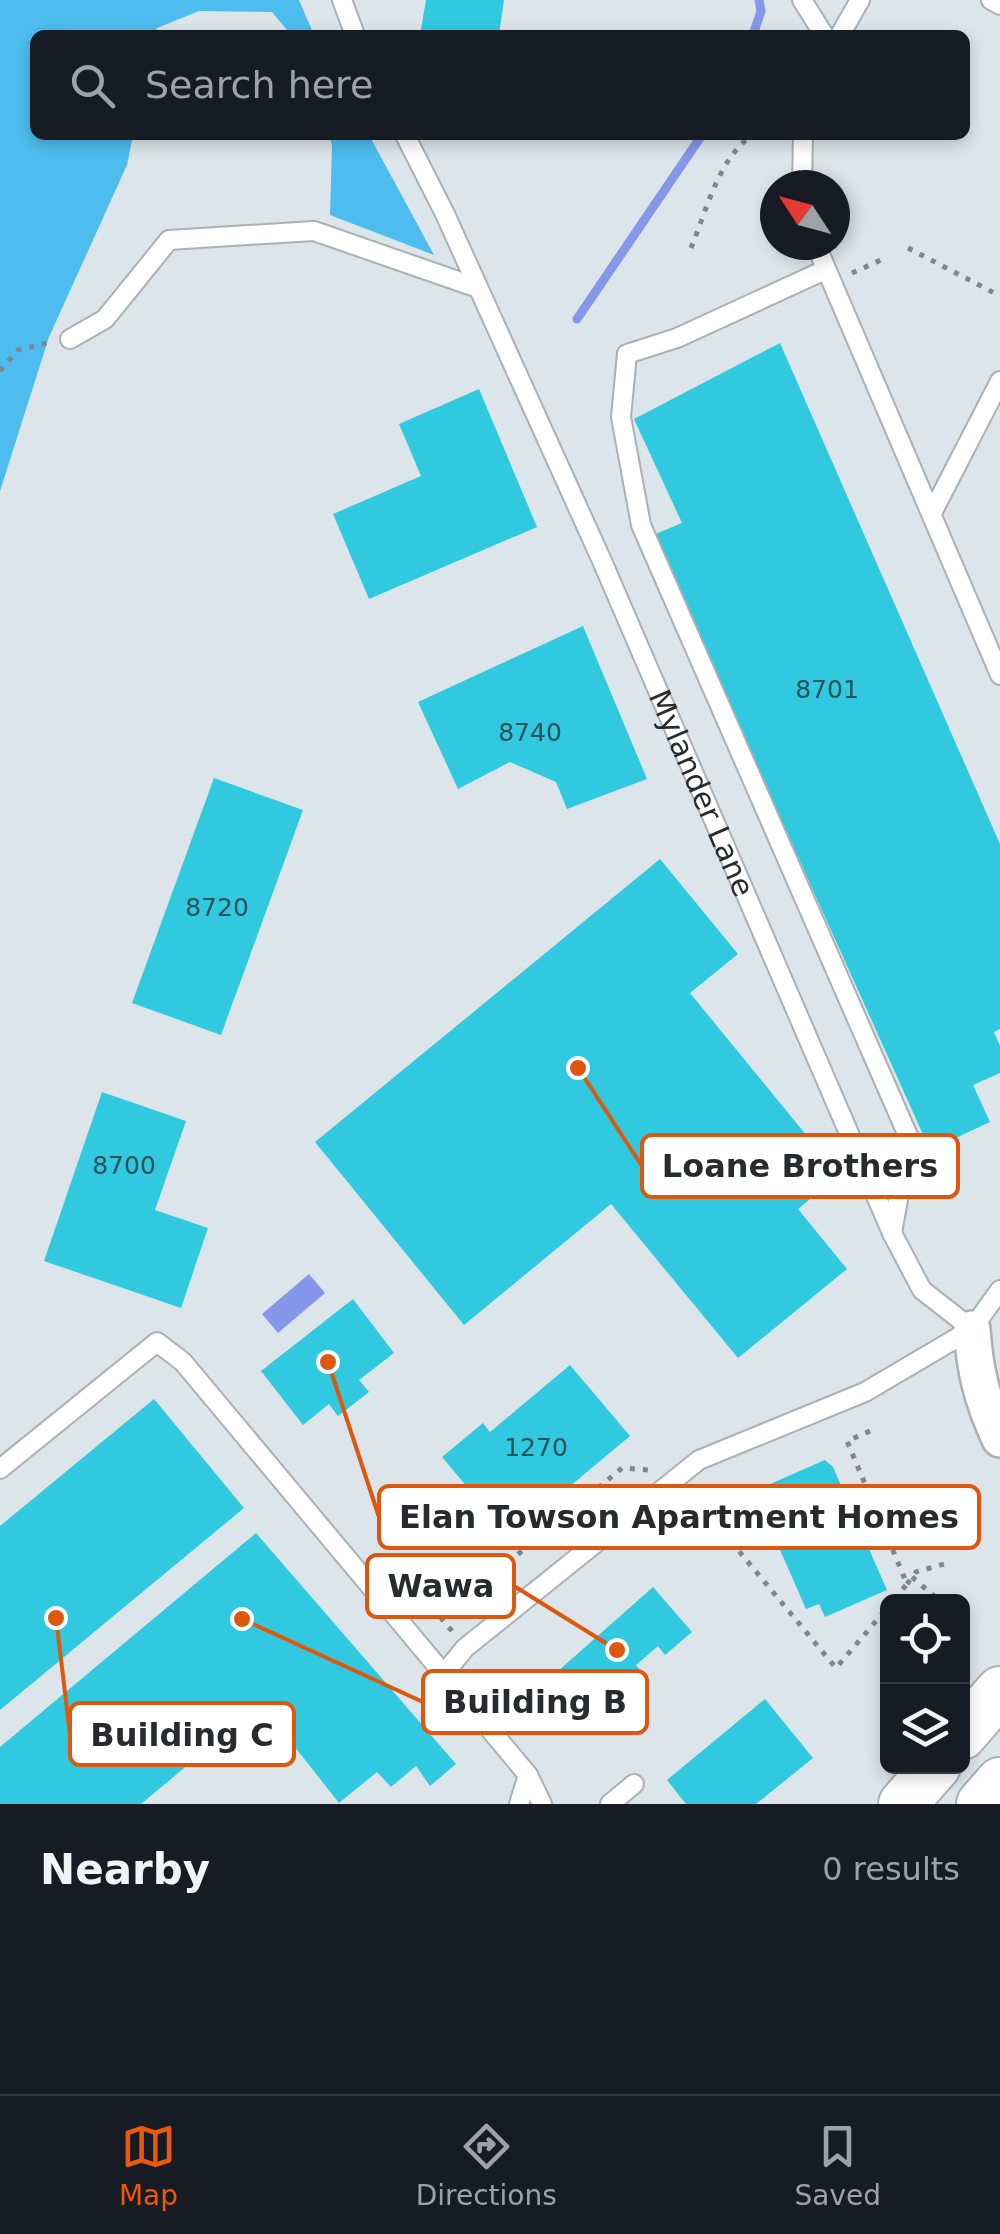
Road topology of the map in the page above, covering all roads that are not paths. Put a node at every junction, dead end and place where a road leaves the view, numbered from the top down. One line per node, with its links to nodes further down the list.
1 (342, 0): 6 (lane)
2 (802, 0): 7 (lane)
3 (860, 0): 8 (lane)
4 (991, 0): 5 (lane)
5 (1000, 5)
6 (353, 30)
7 (821, 30)
8 (843, 30)
9 (407, 140): 14 (lane, Mylander Lane)
10 (803, 140): 11 (lane)
11 (802, 170)
12 (821, 260): 13 (lane)
13 (825, 270): 17 (lane); 19 (lane)
14 (478, 288): 15 (lane); 19 (lane, Mylander Lane)
15 (70, 339)
16 (1000, 380): 17 (lane)
17 (932, 513): 18 (lane)
18 (1000, 675)
19 (892, 1233): 21 (lane, Mylander Lane)
20 (1000, 1290): 21 (lane)
21 (972, 1329): 22 (street); 24 (lane)
22 (1000, 1439)
23 (0, 1468): 24 (lane)
24 (444, 1674): 28 (lane)
25 (1000, 1691): 26 (main road)
26 (970, 1726)
27 (929, 1774): 34 (main road)
28 (528, 1776): 31 (lane); 32 (lane)
29 (1000, 1782): 35 (main road)
30 (634, 1784): 33 (lane)
31 (518, 1804)
32 (542, 1804)
33 (610, 1804)
34 (903, 1804)
35 (982, 1804)

